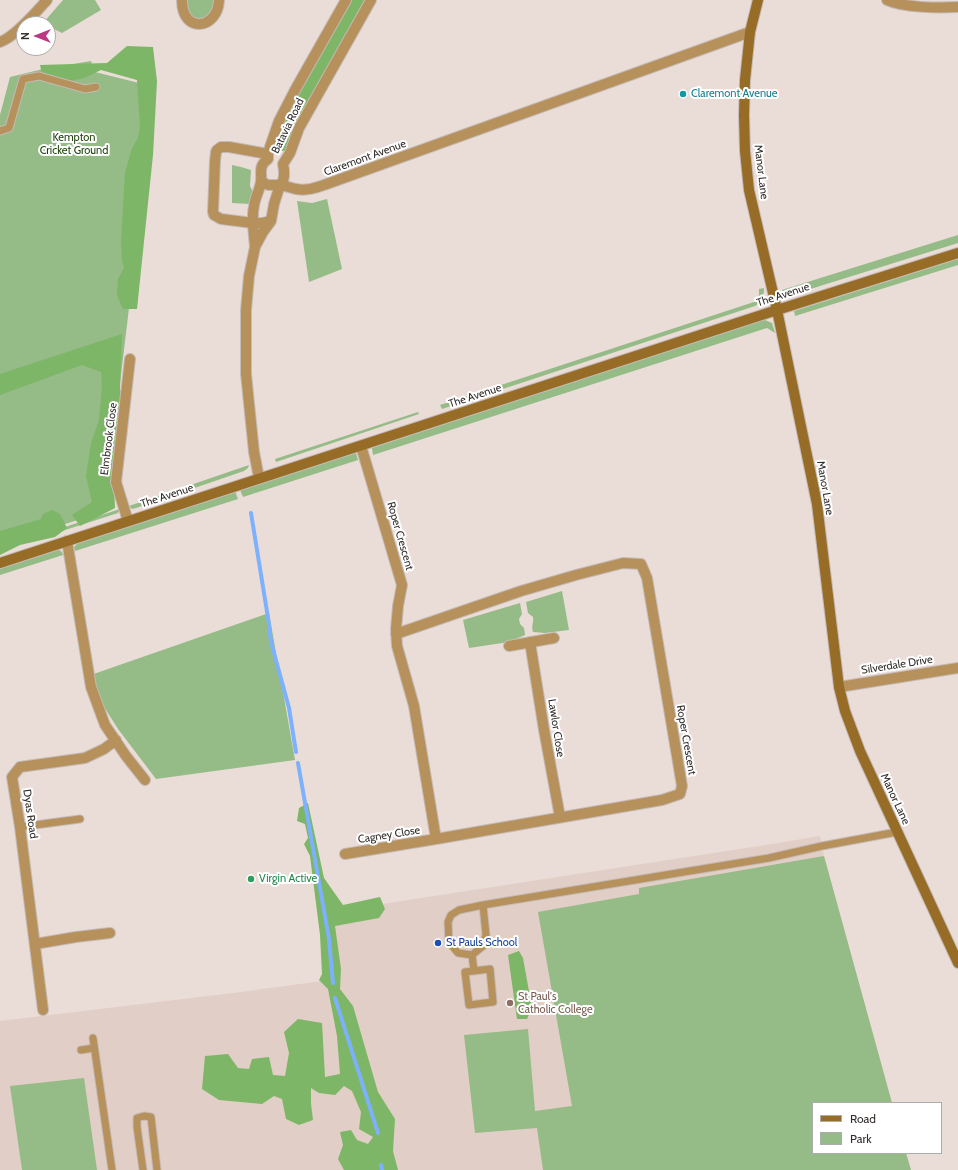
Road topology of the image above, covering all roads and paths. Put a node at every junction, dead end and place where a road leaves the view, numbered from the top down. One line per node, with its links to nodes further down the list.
1 (47, 0): 10 (street)
2 (182, 0): 3 (street)
3 (219, 0)
4 (346, 0): 13 (street, Batavia Road)
5 (371, 0): 14 (street, Batavia Road)
6 (758, 0): 9 (street, Manor Lane)
7 (887, 0): 8 (street)
8 (958, 7)
9 (750, 32): 16 (street, Claremont Avenue); 21 (street, Manor Lane)
10 (4, 41)
11 (96, 87): 12 (lane)
12 (0, 131)
13 (268, 157): 14 (street); 15 (street, Batavia Road); 18 (street)
14 (283, 164): 16 (street, Batavia Road)
15 (261, 180): 16 (street); 18 (street, Batavia Road)
16 (280, 185): 17 (street, Batavia Road)
17 (272, 221): 18 (street); 19 (street, Batavia Road)
18 (253, 223): 19 (street, Batavia Road)
19 (256, 247): 24 (street, Batavia Road)
20 (958, 253): 21 (street, The Avenue)
21 (777, 310): 23 (street, The Avenue); 33 (street, Manor Lane)
22 (130, 358): 25 (street, Elmbrook Close)
23 (361, 446): 24 (street, The Avenue); 28 (street, Roper Crescent)
24 (259, 478): 25 (street, The Avenue)
25 (128, 521): 26 (street, The Avenue)
26 (67, 541): 27 (street, The Avenue); 34 (street)
27 (0, 563)
28 (396, 634): 36 (street, Roper Crescent); 40 (street, Roper Crescent)
29 (554, 638): 30 (street)
30 (530, 642): 31 (street); 36 (street, Lawlor Close)
31 (509, 646)
32 (958, 668): 33 (street, Silverdale Drive)
33 (839, 687): 39 (street, Manor Lane)
34 (116, 740): 35 (street); 38 (street, Dyas Road)
35 (145, 780)
36 (560, 817): 40 (street, Roper Crescent)
37 (80, 819): 38 (lane)
38 (20, 827): 44 (street, Dyas Road)
39 (897, 832): 42 (lane); 46 (street, Manor Lane)
40 (436, 839): 41 (street, Cagney Close)
41 (345, 854)
42 (483, 905): 45 (lane); 45 (lane)
43 (110, 933): 44 (street)
44 (35, 944): 48 (street, Dyas Road)
45 (472, 955): 47 (lane)
46 (958, 963)
47 (474, 971): 47 (lane)
48 (43, 1010)
49 (92, 1038): 50 (lane)
50 (94, 1048): 51 (lane); 52 (lane)
51 (81, 1050)
52 (112, 1170)
53 (142, 1170): 54 (lane)
54 (157, 1170)

